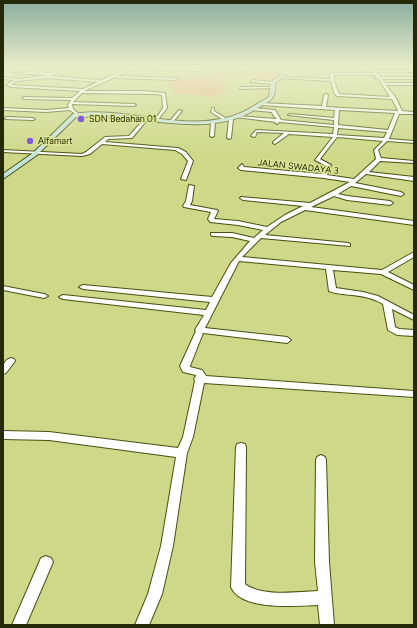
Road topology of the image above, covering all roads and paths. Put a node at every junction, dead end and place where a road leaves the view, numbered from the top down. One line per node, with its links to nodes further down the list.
1 (77, 96): 8 (street)
2 (164, 96): 29 (street)
3 (273, 96): 9 (street)
4 (326, 96): 12 (street)
5 (362, 96): 7 (street)
6 (24, 98): 8 (street)
7 (394, 98): 20 (street)
8 (72, 101): 10 (street); 13 (street)
9 (261, 104): 12 (street); 15 (street)
10 (134, 105)
11 (3, 108): 17 (street)
12 (324, 108): 16 (street)
13 (71, 109): 18 (street); 22 (street)
14 (213, 109): 28 (street)
15 (252, 109): 24 (street); 32 (street)
16 (337, 109): 20 (street); 27 (street)
17 (19, 110): 18 (street); 25 (street)
18 (41, 111): 25 (street)
19 (180, 111): 30 (street)
20 (400, 112): 21 (street); 36 (street)
21 (414, 113)
22 (78, 115): 26 (street); 47 (street)
23 (290, 115): 27 (street)
24 (237, 117): 28 (street); 32 (street)
25 (32, 119): 33 (street)
26 (146, 119): 29 (street); 44 (street)
27 (337, 119): 34 (street)
28 (228, 120): 31 (street); 41 (street)
29 (156, 121): 30 (street)
30 (171, 122): 31 (street)
31 (213, 122): 38 (street)
32 (278, 122): 34 (street); 35 (street)
33 (27, 123)
34 (336, 127): 36 (street); 40 (street)
35 (273, 131): 37 (street); 39 (street)
36 (388, 131): 42 (street)
37 (287, 133): 40 (street); 45 (street)
38 (212, 136)
39 (254, 136)
40 (335, 137): 42 (street); 52 (street)
41 (230, 138)
42 (386, 140): 43 (street); 48 (street)
43 (414, 142)
44 (100, 143): 47 (street); 54 (street)
45 (275, 143)
46 (3, 151): 47 (street)
47 (35, 154): 53 (street)
48 (379, 159): 49 (street); 51 (street)
49 (414, 162)
50 (242, 166): 52 (street, JALAN SWADAYA 3)
51 (367, 173): 55 (street); 56 (street)
52 (324, 176): 56 (street, JALAN SWADAYA 3)
53 (3, 177)
54 (184, 178)
55 (414, 179)
56 (354, 183): 58 (street); 59 (street, JALAN SWADAYA 3)
57 (191, 186): 64 (street)
58 (333, 194): 61 (street); 62 (street)
59 (401, 194)
60 (243, 198): 62 (street)
61 (390, 203)
62 (308, 206): 63 (street); 64 (street)
63 (414, 224)
64 (268, 229): 66 (street)
65 (213, 234): 66 (street)
66 (258, 238): 67 (street); 69 (street)
67 (348, 245)
68 (414, 254): 71 (street)
69 (237, 259): 70 (street); 77 (street)
70 (329, 268): 71 (street); 78 (street)
71 (382, 272): 74 (street)
72 (83, 286): 77 (street)
73 (3, 288): 75 (street)
74 (414, 288)
75 (44, 296)
76 (63, 297): 79 (street)
77 (215, 300): 79 (street)
78 (387, 303): 80 (street); 82 (street)
79 (208, 313): 81 (street)
80 (414, 318)
81 (199, 330): 83 (street); 86 (street)
82 (414, 333)
83 (287, 340)
84 (11, 361): 85 (street)
85 (3, 371)
86 (199, 379): 87 (street); 90 (street)
87 (414, 394)
88 (3, 436): 90 (street)
89 (241, 447): 93 (street)
90 (182, 453): 95 (street)
91 (321, 460): 93 (street)
92 (46, 562): 94 (street)
93 (325, 598): 96 (street)
94 (19, 625)
95 (142, 625)
96 (327, 625)

